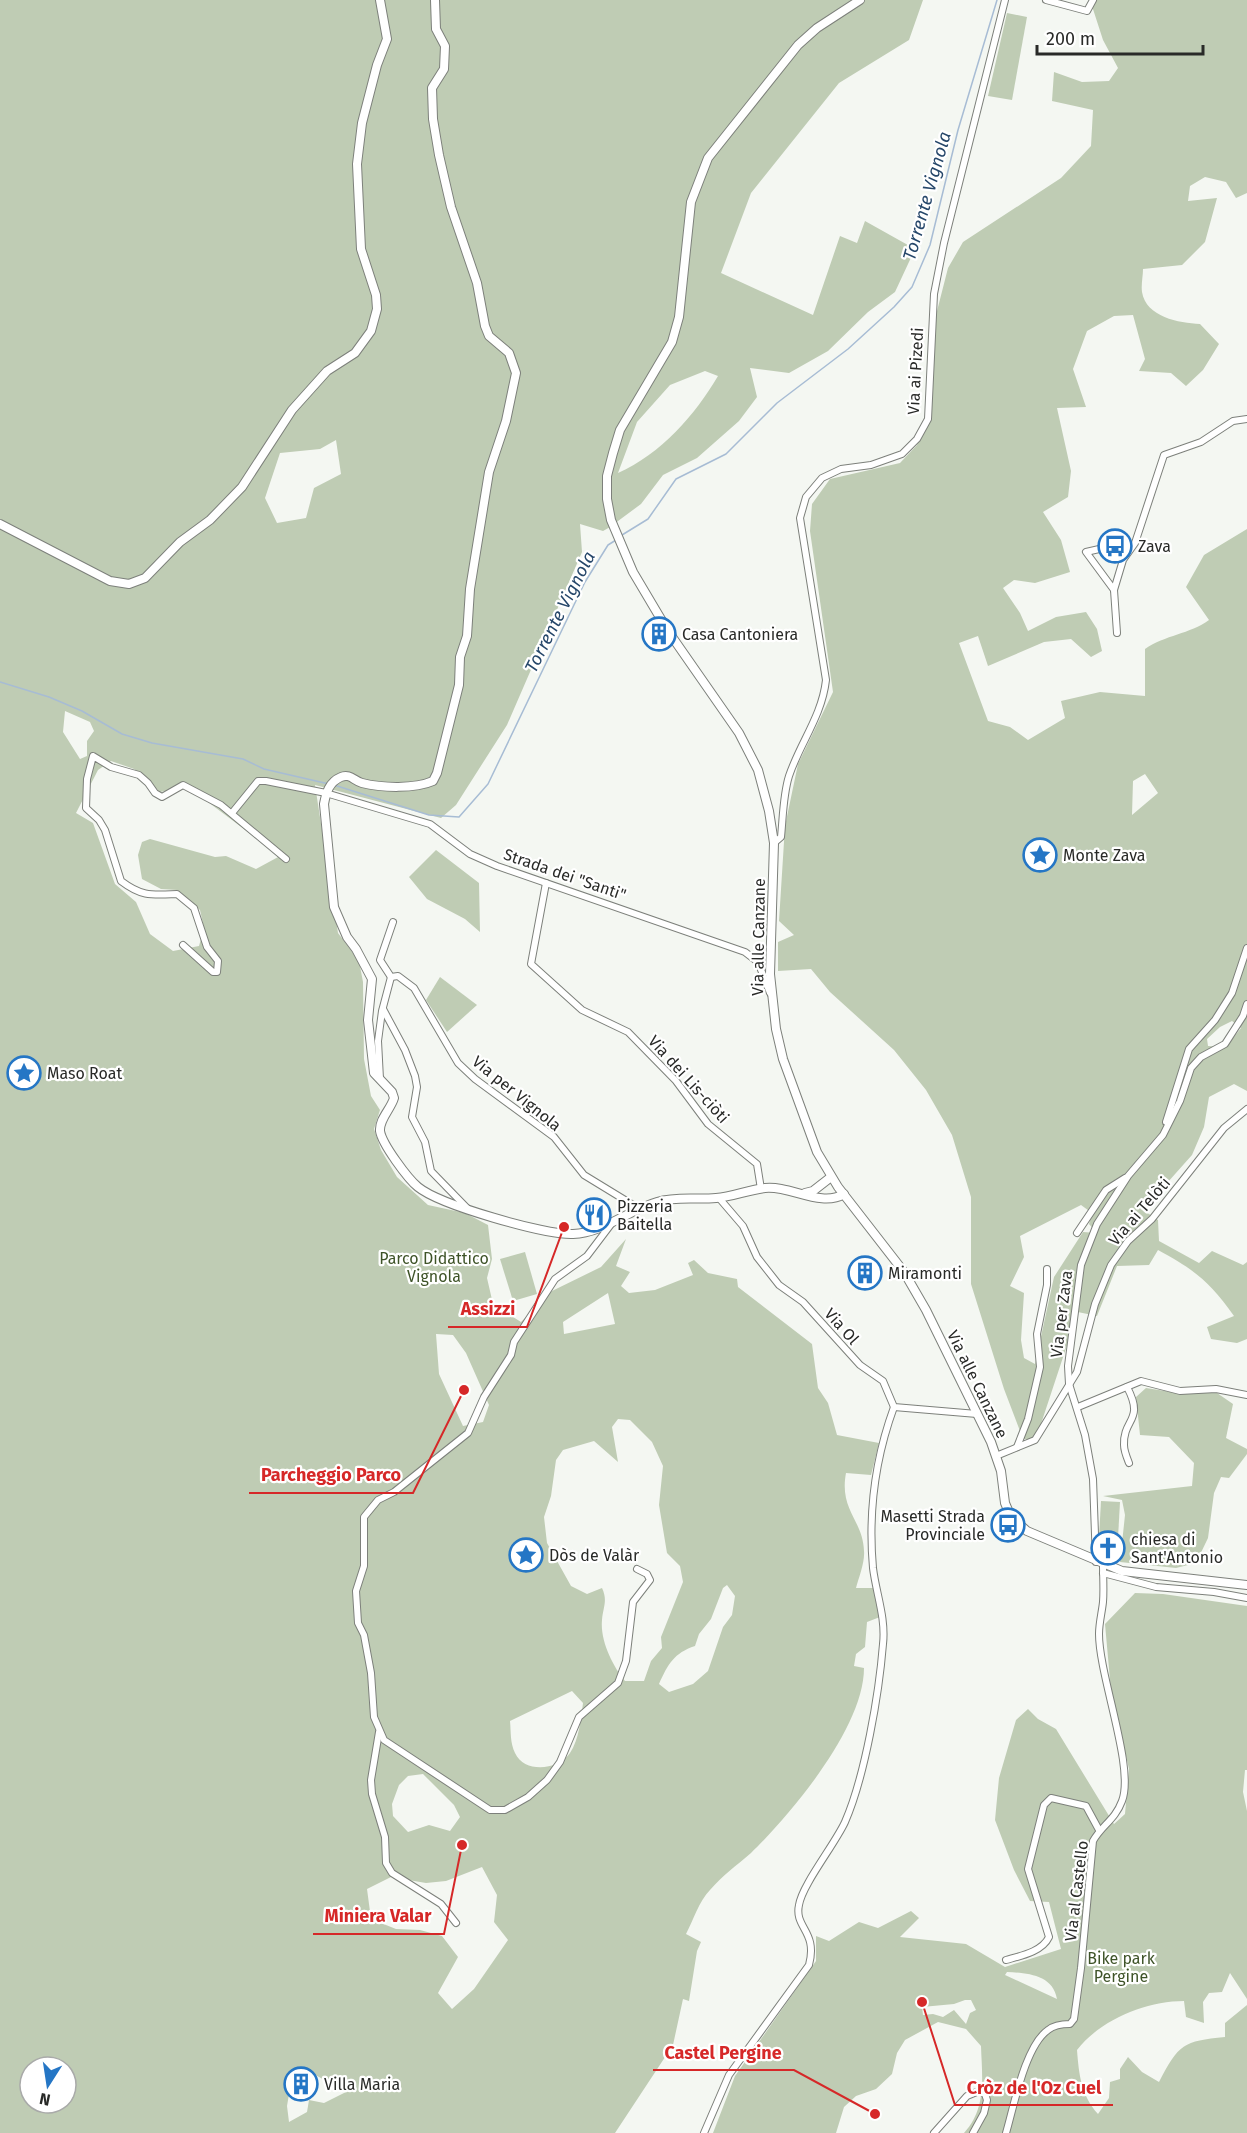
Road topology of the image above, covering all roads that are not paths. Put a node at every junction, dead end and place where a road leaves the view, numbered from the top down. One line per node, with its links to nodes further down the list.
1 (380, 0): 8 (street)
2 (435, 0): 12 (street)
3 (860, 0): 14 (main road, Via alle Canzane)
4 (1005, 0): 14 (street, Via ai Pizedi)
5 (1046, 0): 6 (street)
6 (1093, 0)
7 (1247, 418): 9 (street)
8 (0, 524)
9 (1126, 554): 10 (street); 10 (street)
10 (1114, 590): 11 (street)
11 (1117, 633)
12 (327, 791): 13 (street, Strada dei "Santi"); 16 (street, Strada dei "Santi"); 24 (street)
13 (232, 813): 15 (street); 18 (street)
14 (774, 843): 21 (main road, Via alle Canzane)
15 (286, 859)
16 (546, 883): 21 (street, Strada dei "Santi"); 29 (street, Via dei Lis-ciòti)
17 (393, 922): 20 (street)
18 (183, 945)
19 (1247, 948): 26 (street)
20 (392, 977): 23 (street); 33 (street, Via per Vignola)
21 (772, 1002): 28 (main road, Via alle Canzane)
22 (1247, 1004): 26 (street)
23 (383, 1009): 24 (street); 34 (street)
24 (381, 1083): 34 (street)
25 (1247, 1109): 38 (street, Via ai Telòti)
26 (1165, 1128): 27 (street, Via per Zava)
27 (1128, 1176): 36 (street); 38 (street, Via per Zava)
28 (831, 1177): 30 (street); 31 (main road, Via alle Canzane)
29 (761, 1189): 30 (street); 32 (street)
30 (803, 1193): 31 (street)
31 (844, 1194): 43 (main road, Via alle Canzane)
32 (718, 1198): 33 (street); 41 (street, Via Ol)
33 (638, 1208): 35 (street)
34 (468, 1209): 35 (street)
35 (615, 1220): 51 (street)
36 (1077, 1233)
37 (1047, 1269): 44 (street)
38 (1069, 1384): 42 (street, Via al Castello); 44 (street, Via ai Telòti)
39 (1127, 1387): 40 (street); 42 (street); 46 (street)
40 (1247, 1395)
41 (894, 1407): 43 (street); 55 (street)
42 (1078, 1407): 47 (street, Via al Castello)
43 (977, 1414): 45 (main road, Via alle Canzane)
44 (1017, 1447): 45 (street, Via ai Telòti)
45 (996, 1456): 47 (main road, Via alle Canzane)
46 (1129, 1463)
47 (1101, 1566): 49 (main road, Via alle Canzane); 50 (street); 52 (street, Via al Castello)
48 (636, 1569): 51 (street)
49 (1247, 1585)
50 (1247, 1598)
51 (380, 1730): 53 (street)
52 (1099, 1830): 54 (street); 58 (street, Via al Castello)
53 (456, 1923)
54 (1006, 1959)
55 (704, 2133)
56 (934, 2133): 57 (street)
57 (973, 2133)
58 (1006, 2133)

